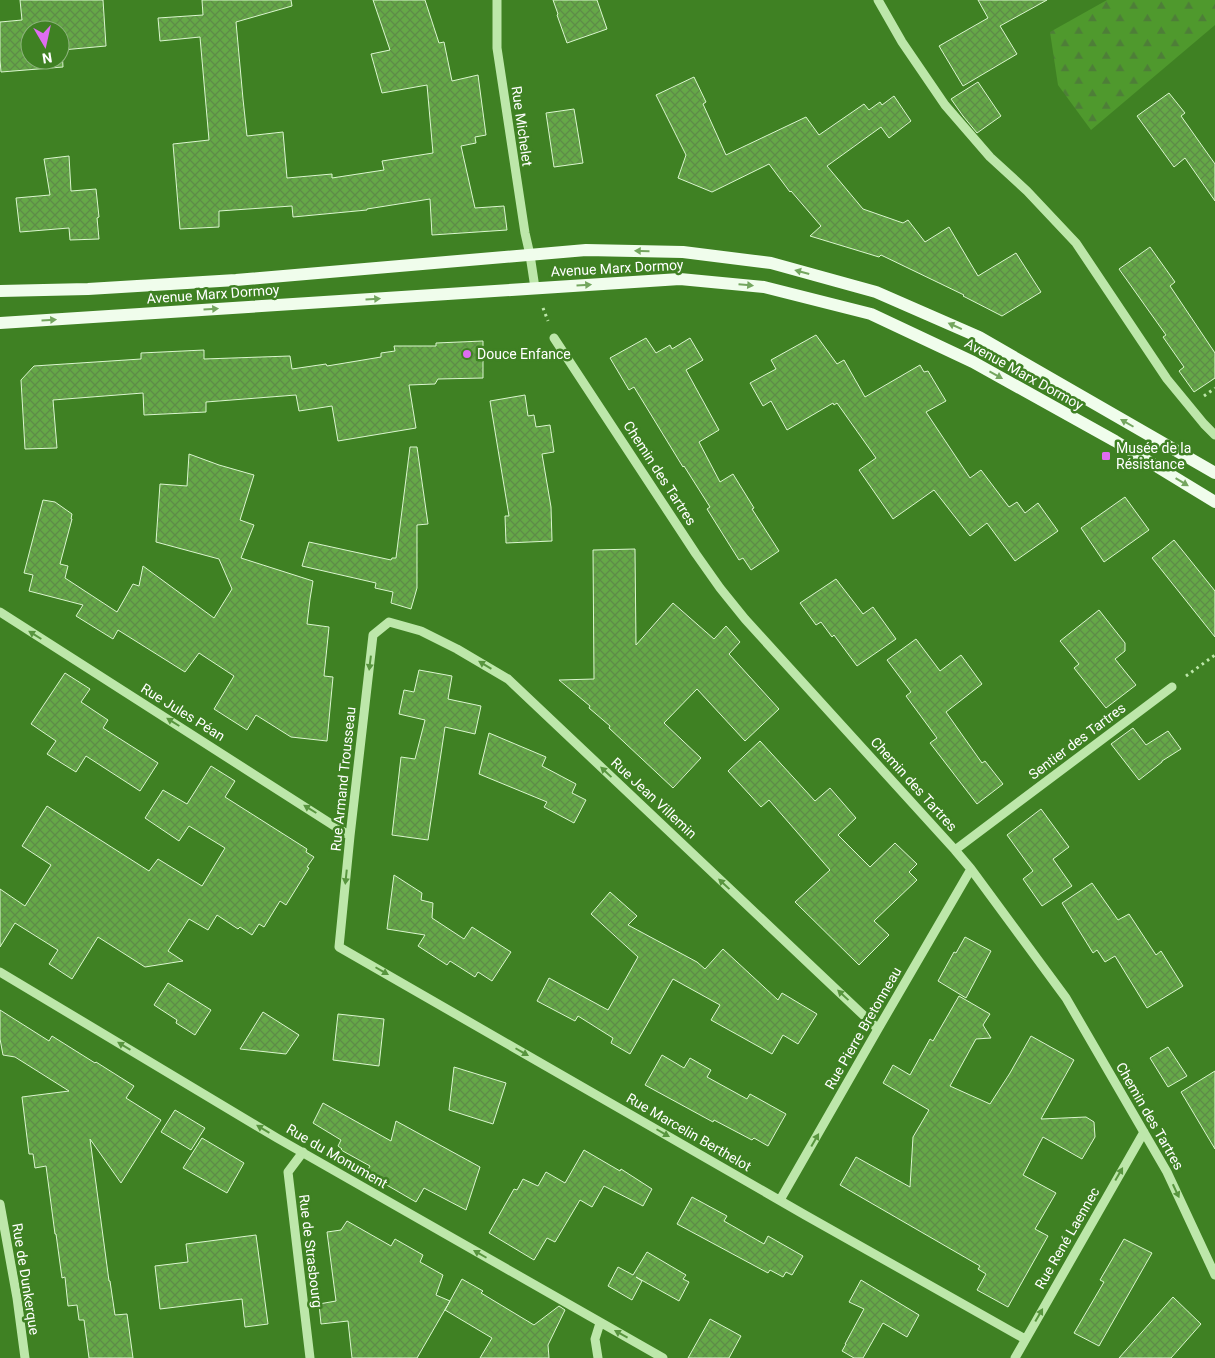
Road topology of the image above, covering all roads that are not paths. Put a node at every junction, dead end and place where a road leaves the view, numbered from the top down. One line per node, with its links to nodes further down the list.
1 (497, 0): 3 (street, Rue Michelet)
2 (878, 0): 8 (street)
3 (530, 255): 4 (street, Rue Michelet); 5 (main road, Avenue Marx Dormoy); 9 (main road, Avenue Marx Dormoy, one-way to 3)
4 (535, 288): 6 (main road, Avenue Marx Dormoy, one-way to 4); 10 (main road, Avenue Marx Dormoy, one-way to 10)
5 (0, 290)
6 (0, 323)
7 (554, 338): 15 (street, Chemin des Tartres)
8 (1215, 435)
9 (1215, 473)
10 (1215, 502)
11 (0, 612): 14 (street, Rue Jules Péan, one-way to 11)
12 (389, 622): 14 (street, Rue Armand Trousseau, one-way to 14); 19 (street, Rue Jean Villemin, one-way to 12)
13 (1172, 687): 15 (street, Sentier des Tartres)
14 (350, 836): 17 (street, Rue Armand Trousseau, one-way to 17)
15 (955, 850): 16 (street, Chemin des Tartres)
16 (971, 870): 19 (street, Rue Pierre Bretonneau); 20 (street, Chemin des Tartres)
17 (339, 947): 22 (street, Rue Marcelin Berthelot, one-way to 22)
18 (0, 972): 21 (street, Rue du Monument, one-way to 18)
19 (878, 1029): 22 (street, Rue Pierre Bretonneau, one-way to 19)
20 (1144, 1132): 24 (street, Chemin des Tartres, one-way to 24); 26 (street, Rue René Laennec, one-way to 20)
21 (303, 1152): 25 (street, Rue du Monument, one-way to 21); 28 (street, Rue de Strasbourg)
22 (780, 1200): 26 (street, Rue Marcelin Berthelot)
23 (0, 1204): 27 (street, Rue de Dunkerque)
24 (1215, 1275)
25 (600, 1323): 29 (street); 30 (street, Rue du Monument, one-way to 25)
26 (1025, 1339): 31 (street, Rue René Laennec)
27 (25, 1358)
28 (310, 1358)
29 (598, 1358)
30 (664, 1358)
31 (1015, 1358)

